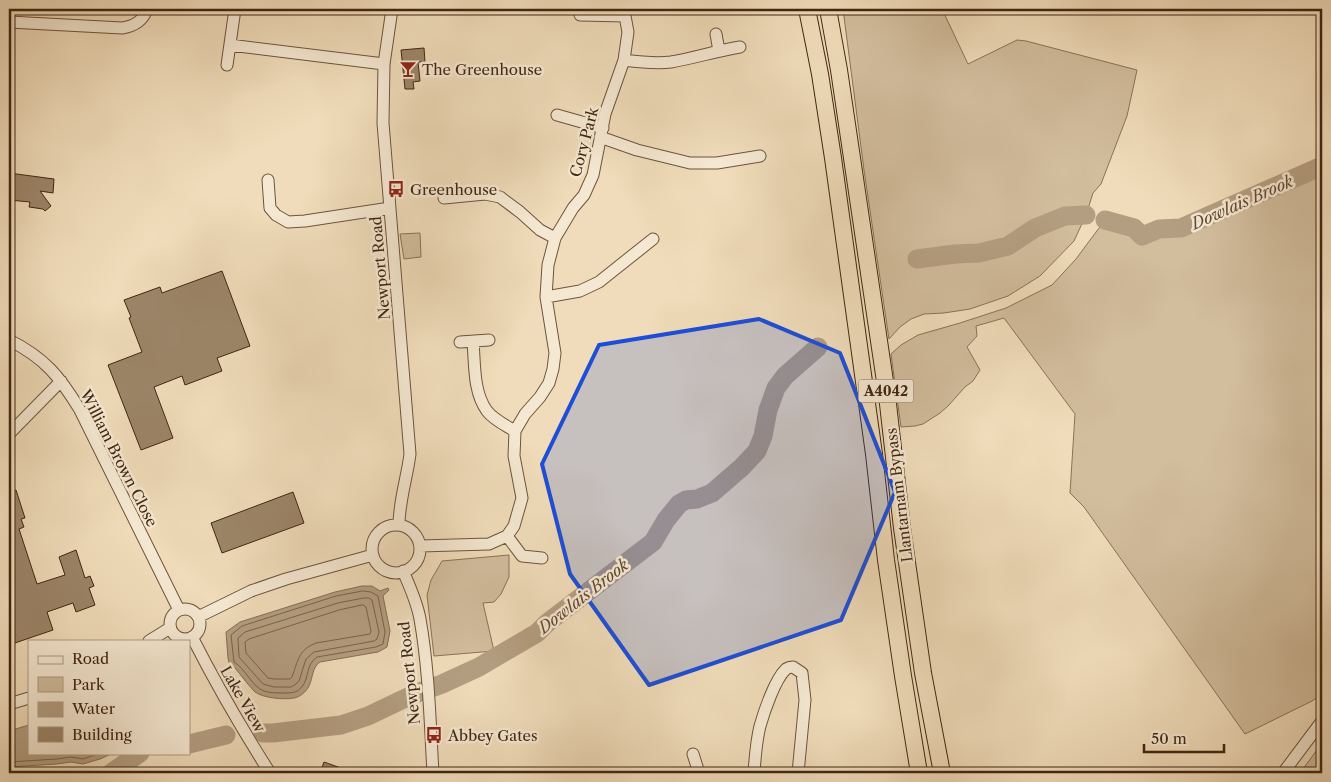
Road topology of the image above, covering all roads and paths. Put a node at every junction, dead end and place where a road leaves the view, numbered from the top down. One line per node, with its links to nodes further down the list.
1 (147, 9): 8 (street)
2 (235, 9): 10 (street)
3 (392, 9): 14 (street, Newport Road)
4 (807, 9): 52 (highway, Llantarnam Bypass / A4042)
5 (828, 9): 53 (highway, Llantarnam Bypass / A4042)
6 (625, 12): 7 (street, Cory Park); 13 (street, Cory Park)
7 (580, 15)
8 (9, 22)
9 (716, 34): 12 (street)
10 (230, 45): 14 (street); 15 (street)
11 (740, 47): 12 (street)
12 (719, 51): 13 (street)
13 (624, 60): 17 (street, Cory Park)
14 (384, 64): 21 (street, Newport Road)
15 (227, 65)
16 (557, 115): 17 (street)
17 (602, 132): 18 (street); 22 (street, Cory Park)
18 (760, 156)
19 (268, 180): 21 (street)
20 (444, 198): 22 (street)
21 (390, 208): 32 (street, Newport Road)
22 (555, 238): 24 (street, Cory Park)
23 (653, 239): 24 (street)
24 (546, 297): 30 (street, Cory Park)
25 (9, 340): 29 (street, William Brown Close)
26 (489, 340): 28 (street)
27 (460, 342): 28 (street)
28 (473, 342): 30 (street)
29 (61, 381): 31 (street); 38 (street, William Brown Close)
30 (515, 431): 33 (street)
31 (9, 434)
32 (399, 525): 34 (street); 35 (street)
33 (507, 536): 34 (street); 36 (street)
34 (420, 546): 37 (street)
35 (373, 555): 37 (street); 39 (street)
36 (542, 558)
37 (404, 571): 48 (street, Newport Road)
38 (179, 610): 39 (street); 40 (street)
39 (198, 617): 41 (street)
40 (170, 628): 41 (street); 42 (street)
41 (192, 637): 47 (street, Lake View)
42 (151, 640)
43 (28, 698): 44 (street)
44 (9, 704)
45 (1322, 721): 54 (street)
46 (692, 754): 49 (street)
47 (270, 773)
48 (433, 773)
49 (699, 773)
50 (754, 773): 51 (street)
51 (798, 773)
52 (919, 773)
53 (942, 773)
54 (1283, 773)

